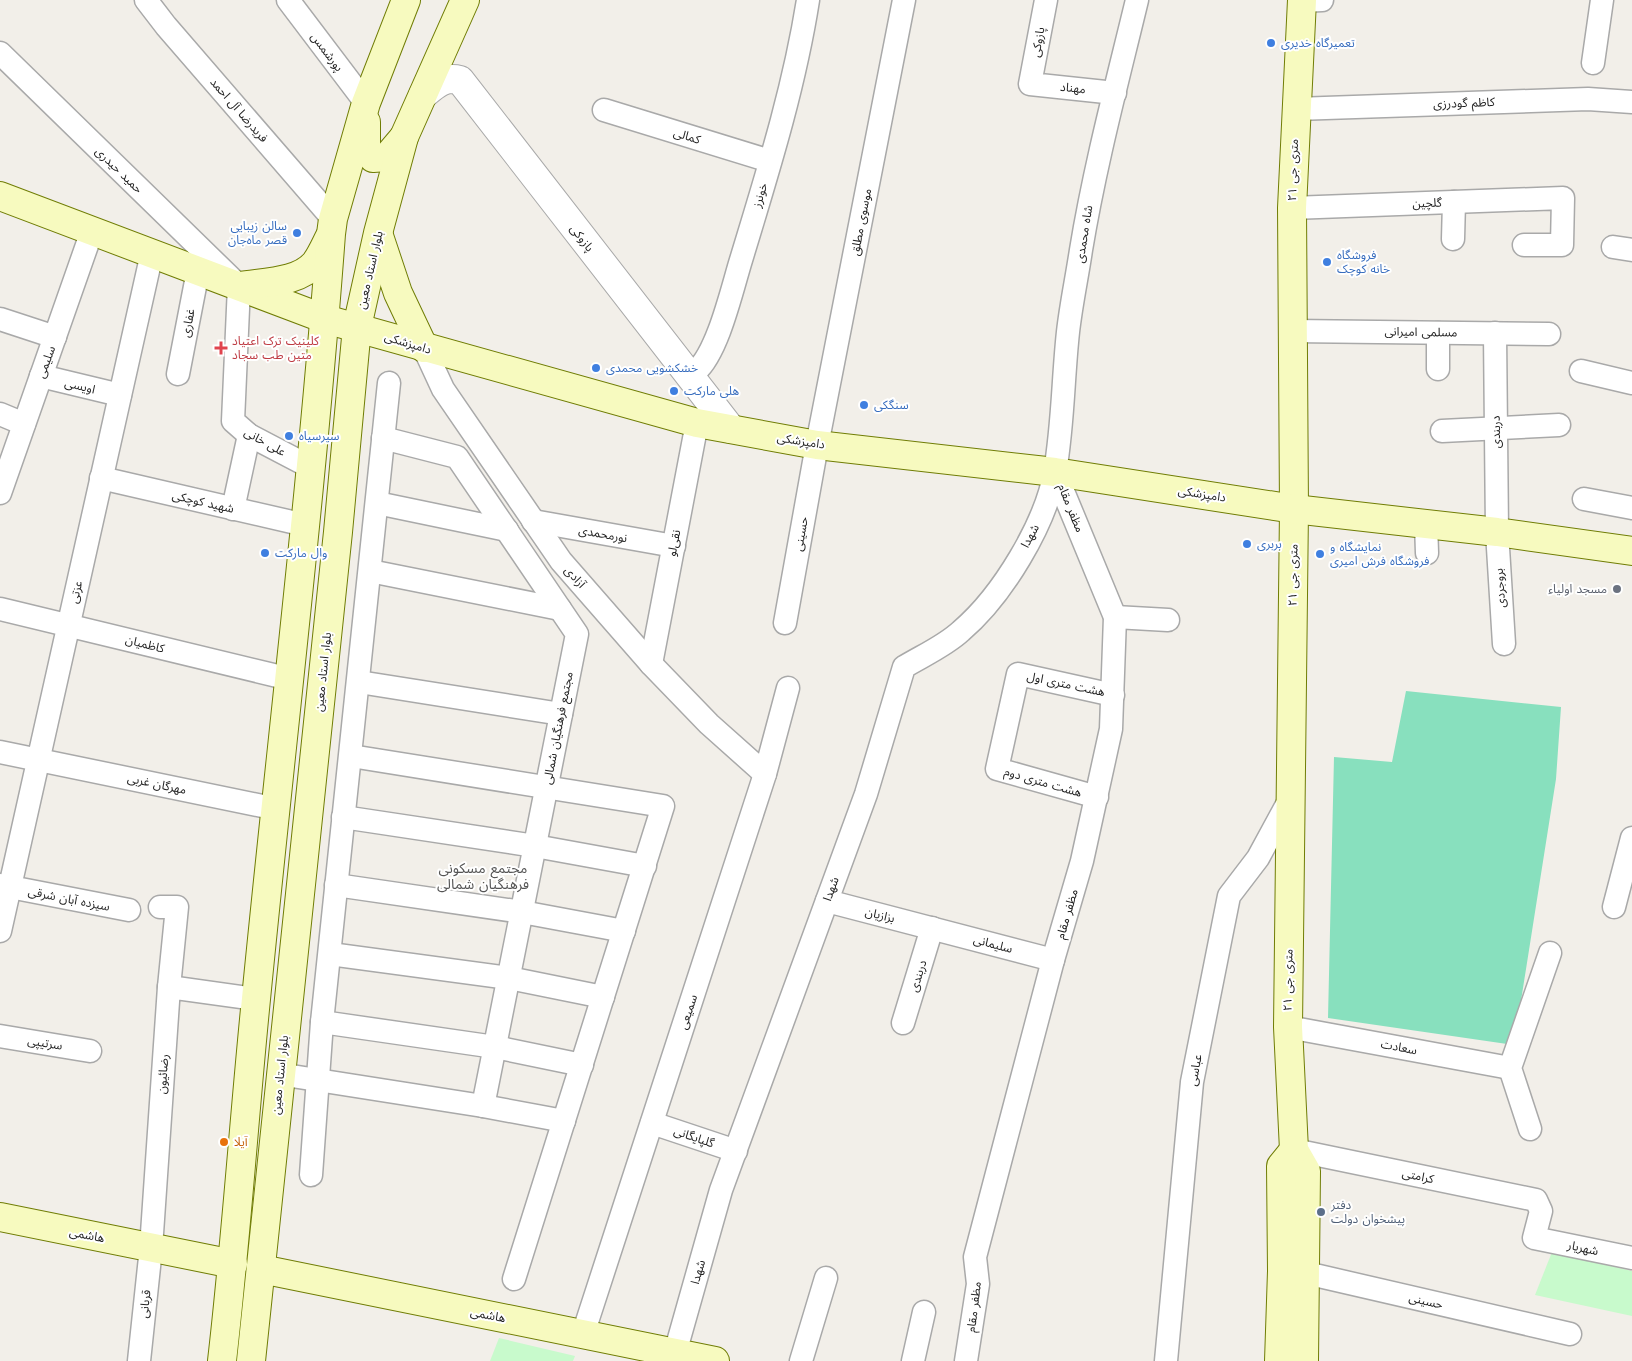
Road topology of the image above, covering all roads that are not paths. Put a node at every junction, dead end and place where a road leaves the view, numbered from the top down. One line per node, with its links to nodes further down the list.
1 (146, 0): 25 (street, فریدرضا آل احمد)
2 (288, 0): 17 (street, پورشمس)
3 (406, 0): 17 (main road)
4 (465, 0): 15 (main road, بلوار استاد معین)
5 (808, 0): 21 (street, خونرز)
6 (904, 0): 59 (street, موسوی مطلق)
7 (1046, 0): 13 (street, پازوکی)
8 (1136, 0): 14 (street, شاه محمدی)
9 (1309, 0): 18 (main road, ۲۱ متری جی)
10 (1602, 0): 12 (street)
11 (0, 53): 32 (street, حمید حیدری)
12 (1593, 63)
13 (1030, 84): 14 (street, مهناد)
14 (1115, 93): 62 (street, شاه محمدی)
15 (423, 95): 20 (main road, بلوار استاد معین); 44 (street, پازوکی)
16 (1632, 102): 18 (street, کاظم گودرزی)
17 (366, 103): 20 (main road); 25 (main road)
18 (1296, 109): 24 (main road, ۲۱ متری جی)
19 (604, 110): 21 (street, کمالی)
20 (404, 137): 27 (main road, بلوار استاد معین)
21 (770, 161): 44 (street, خونرز)
22 (0, 196): 26 (main road, دامپزشکی)
23 (1454, 202): 24 (street, گلچین); 28 (street); 29 (street, گلچین)
24 (1292, 208): 36 (main road, ۲۱ متری جی)
25 (332, 227): 32 (main road); 34 (main road)
26 (92, 231): 30 (main road, دامپزشکی); 40 (street, سلیمی)
27 (378, 233): 35 (main road, بلوار استاد معین); 41 (main road)
28 (1452, 239)
29 (1524, 244)
30 (152, 253): 31 (main road, دامپزشکی); 49 (street, عزتی)
31 (198, 271): 32 (main road, دامپزشکی); 45 (street, غفاری)
32 (239, 286): 34 (main road, دامپزشکی); 57 (street, علی خانی)
33 (0, 319): 40 (street)
34 (325, 319): 35 (main road, دامپزشکی); 61 (main road)
35 (357, 327): 41 (main road, دامپزشکی); 74 (main road, بلوار استاد معین)
36 (1293, 331): 37 (street, مسلمی امیرانی); 69 (main road, ۲۱ متری جی)
37 (1438, 333): 38 (street, مسلمی امیرانی); 42 (street)
38 (1495, 334): 39 (street, مسلمی امیرانی); 54 (street, دربندی)
39 (1549, 334)
40 (55, 337): 46 (street, سلیمی)
41 (424, 348): 51 (main road, دامپزشکی); 70 (street, آزادی)
42 (1438, 369)
43 (1581, 371): 48 (street)
44 (685, 372): 55 (street, پازوکی)
45 (178, 374)
46 (41, 376): 49 (street, اویسی); 52 (street, سلیمی)
47 (389, 383): 58 (street)
48 (1632, 383)
49 (120, 396): 63 (street, عزتی)
50 (0, 414): 52 (street)
51 (697, 423): 55 (main road, دامپزشکی); 76 (street, نقی‌لو)
52 (24, 424): 60 (street, سلیمی)
53 (1559, 425): 54 (street)
54 (1496, 427): 56 (street); 75 (street, دربندی)
55 (731, 429): 59 (main road, دامپزشکی)
56 (1442, 431)
57 (249, 435): 61 (street, علی خانی); 68 (street)
58 (383, 438): 66 (street); 73 (street, مجتمع فرهنگیان شمالی)
59 (817, 445): 62 (main road, دامپزشکی); 84 (street, حسینی)
60 (5, 464): 64 (street, سلیمی)
61 (312, 468): 72 (main road)
62 (1055, 472): 69 (main road, دامپزشکی); 82 (street, مظفر مقام); 108 (street, شهدا)
63 (102, 478): 68 (street, شهید کوچکی); 85 (street, عزتی)
64 (0, 493)
65 (1584, 499): 67 (street)
66 (377, 503): 73 (street); 79 (street)
67 (1632, 508)
68 (233, 509): 72 (street, شهید کوچکی)
69 (1294, 509): 71 (main road, دامپزشکی); 100 (main road, ۲۱ متری جی)
70 (533, 521): 76 (street, نورمحمدی); 87 (street, آزادی)
71 (1426, 523): 75 (main road, دامپزشکی); 78 (street)
72 (305, 525): 74 (main road); 89 (main road)
73 (507, 530): 81 (street, مجتمع فرهنگیان شمالی)
74 (338, 532): 131 (main road, بلوار استاد معین)
75 (1497, 532): 77 (main road, دامپزشکی); 86 (street, بروجردی)
76 (674, 546): 87 (street, نقی‌لو)
77 (1632, 552)
78 (1427, 553)
79 (370, 571): 81 (street); 90 (street)
80 (0, 609): 85 (street, کاظمیان)
81 (560, 609): 93 (street, مجتمع فرهنگیان شمالی)
82 (1115, 617): 83 (street); 92 (street, مظفر مقام)
83 (1168, 620)
84 (785, 623)
85 (68, 626): 89 (street, کاظمیان); 96 (street, عزتی)
86 (1504, 644)
87 (651, 664): 97 (street, آزادی)
88 (1018, 674): 92 (street, هشت متری اول); 99 (street, هشت متری دوم)
89 (290, 679): 101 (main road)
90 (359, 682): 93 (street); 95 (street)
91 (788, 688): 97 (street, سمیعی)
92 (1113, 695): 99 (street, مظفر مقام)
93 (561, 714): 98 (street, مجتمع فرهنگیان شمالی)
94 (0, 752): 96 (street, مهرگان غربی)
95 (351, 756): 98 (street); 102 (street)
96 (38, 759): 101 (street, مهرگان غربی); 107 (street, عزتی)
97 (765, 774): 135 (street, سمیعی)
98 (546, 788): 104 (street, مجتمع فرهنگیان شمالی); 105 (street)
99 (1096, 796): 118 (street, مظفر مقام)
100 (1290, 799): 125 (main road, ۲۱ متری جی); 160 (street, عباسی)
101 (276, 809): 122 (main road)
102 (343, 817): 104 (street); 106 (street)
103 (1632, 838): 110 (street)
104 (535, 846): 105 (street); 112 (street, مجتمع فرهنگیان شمالی)
105 (644, 866): 115 (street)
106 (336, 885): 112 (street); 117 (street)
107 (5, 886): 111 (street, سیزده آبان شرقی); 114 (street, عزتی)
108 (827, 901): 113 (street, بزازیان); 138 (street, شهدا)
109 (160, 907): 120 (street, رضائیون)
110 (1614, 907)
111 (129, 910)
112 (522, 912): 115 (street); 119 (street, مجتمع فرهنگیان شمالی)
113 (932, 928): 118 (street, سلیمانی); 124 (street, دربندی)
114 (0, 931)
115 (624, 931): 121 (street)
116 (1550, 953): 130 (street)
117 (330, 954): 119 (street); 123 (street)
118 (1053, 960): 159 (street, مظفر مقام)
119 (509, 978): 121 (street); 127 (street, مجتمع فرهنگیان شمالی)
120 (169, 987): 122 (street); 142 (street, رضائیون)
121 (603, 997): 129 (street)
122 (256, 999): 144 (main road)
123 (322, 1022): 127 (street); 132 (street)
124 (903, 1023)
125 (1288, 1026): 130 (street, سعادت); 137 (main road, ۲۱ متری جی)
126 (0, 1036): 128 (street, سرتیپی)
127 (495, 1047): 129 (street); 133 (street, مجتمع فرهنگیان شمالی)
128 (90, 1051)
129 (582, 1065): 134 (street)
130 (1510, 1068): 136 (street)
131 (280, 1074): 132 (street); 145 (main road, بلوار استاد معین)
132 (317, 1081): 133 (street); 139 (street)
133 (483, 1106): 134 (street)
134 (564, 1121): 148 (street)
135 (652, 1123): 138 (street, گلپایگانی); 150 (street, سمیعی)
136 (1530, 1129)
137 (1294, 1150): 141 (street, کرامتی); 146 (main road, ۲۱ متری جی)
138 (736, 1151): 152 (street, شهدا)
139 (312, 1175)
140 (0, 1217): 142 (main road, هاشمی)
141 (1534, 1238): 143 (street, شهریار)
142 (151, 1248): 144 (main road, هاشمی); 153 (street, قربانی)
143 (1632, 1258)
144 (234, 1264): 154 (main road)
145 (261, 1269): 150 (main road, هاشمی); 155 (main road, بلوار استاد معین)
146 (1294, 1272): 151 (street, حسینی); 161 (main road, ۲۱ متری جی); 162 (main road, ۲۱ متری جی)
147 (826, 1278): 157 (street)
148 (514, 1280)
149 (924, 1312): 158 (street)
150 (583, 1334): 152 (main road, هاشمی)
151 (1570, 1334)
152 (681, 1356): 156 (main road, هاشمی)
153 (138, 1361)
154 (222, 1361)
155 (251, 1361)
156 (715, 1361)
157 (802, 1361)
158 (913, 1361)
159 (966, 1361)
160 (1166, 1361)
161 (1279, 1361)
162 (1304, 1361)

